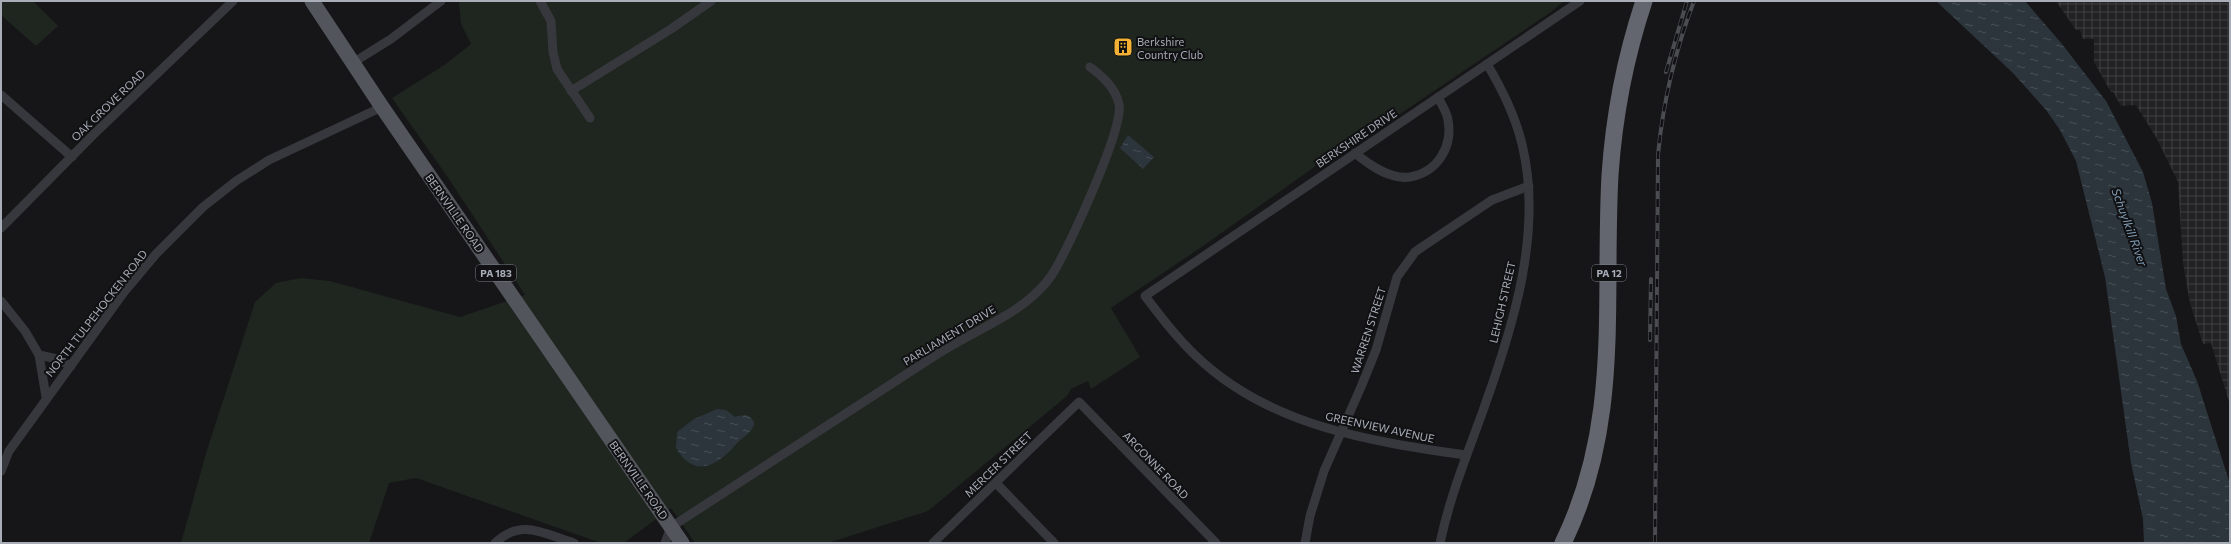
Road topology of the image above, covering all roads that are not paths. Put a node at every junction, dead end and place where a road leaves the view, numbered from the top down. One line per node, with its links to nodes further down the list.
1 (233, 1): 18 (street, OAK GROVE ROAD)
2 (312, 1): 9 (main road, BERNVILLE ROAD / PA 183)
3 (441, 1): 9 (street)
4 (540, 1): 12 (street)
5 (711, 1): 12 (street)
6 (1580, 1): 10 (street, BERKSHIRE DRIVE)
7 (1644, 1): 42 (highway, PA 12)
8 (1654, 1): 43 (highway, PA 12)
9 (354, 62): 15 (main road, BERNVILLE ROAD / PA 183)
10 (1488, 64): 14 (street, BERKSHIRE DRIVE); 19 (street, LEHIGH STREET)
11 (1090, 67): 32 (street, PARLIAMENT DRIVE)
12 (571, 91): 16 (street)
13 (1, 95): 18 (street)
14 (1438, 97): 17 (street, BERKSHIRE DRIVE); 17 (street)
15 (382, 107): 24 (street, NORTH TULPEHOCKEN ROAD); 32 (main road, BERNVILLE ROAD / PA 183)
16 (590, 118)
17 (1355, 153): 21 (street, BERKSHIRE DRIVE)
18 (72, 157): 20 (street, OAK GROVE ROAD)
19 (1529, 186): 27 (street, WARREN STREET); 29 (street, LEHIGH STREET)
20 (1, 228)
21 (1145, 296): 27 (street, GREENVIEW AVENUE)
22 (1, 301): 23 (street)
23 (38, 355): 24 (street); 25 (street)
24 (71, 366): 25 (street, NORTH TULPEHOCKEN ROAD)
25 (46, 397): 28 (street, NORTH TULPEHOCKEN ROAD)
26 (1079, 402): 31 (street, MERCER STREET); 39 (street, ARGONNE ROAD)
27 (1340, 433): 29 (street, GREENVIEW AVENUE); 40 (street, WARREN STREET)
28 (5, 453): 30 (street, NORTH TULPEHOCKEN ROAD)
29 (1465, 455): 41 (street, LEHIGH STREET)
30 (1, 471)
31 (996, 483): 37 (street, MERCER STREET); 38 (street)
32 (671, 527): 35 (street); 36 (main road, BERNVILLE ROAD / PA 183)
33 (495, 543): 34 (street)
34 (574, 543)
35 (665, 543)
36 (682, 543)
37 (933, 543)
38 (1054, 543)
39 (1216, 543)
40 (1305, 543)
41 (1440, 543)
42 (1563, 543)
43 (1574, 543)

